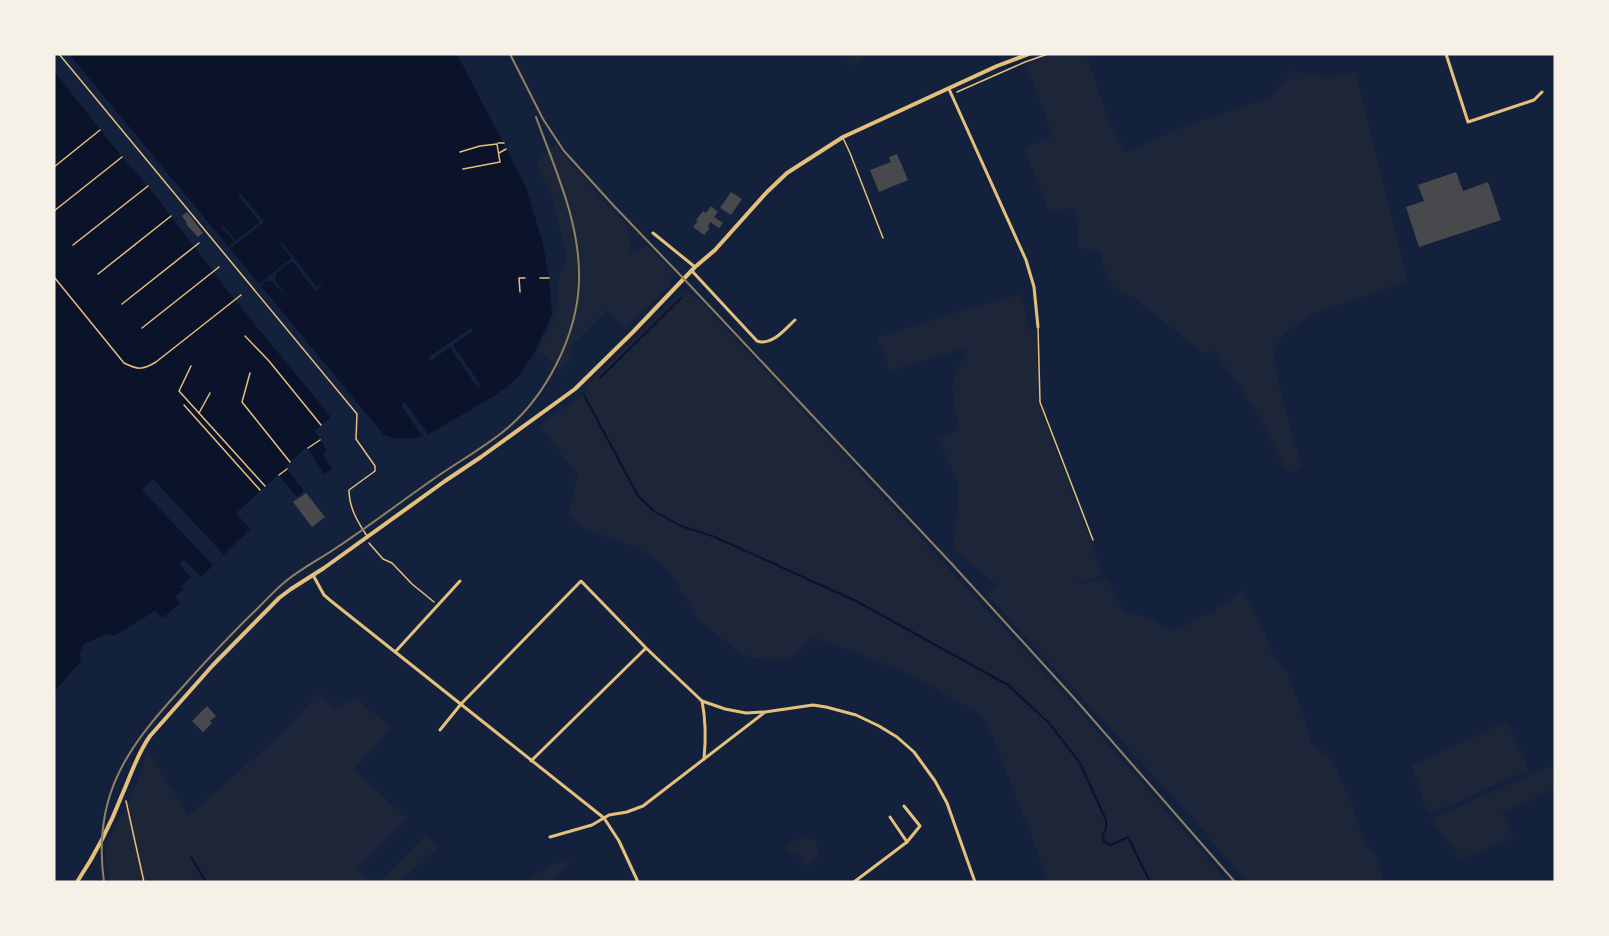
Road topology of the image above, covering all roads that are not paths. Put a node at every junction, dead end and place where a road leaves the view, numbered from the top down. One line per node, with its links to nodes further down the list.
1 (59, 54): 12 (lane)
2 (1029, 54): 4 (street)
3 (1446, 54): 5 (street)
4 (949, 88): 6 (street); 11 (street)
5 (1542, 92)
6 (843, 137): 8 (lane); 9 (street)
7 (653, 233): 9 (street)
8 (883, 238)
9 (694, 269): 10 (street); 12 (street)
10 (795, 320)
11 (1038, 327): 13 (lane)
12 (366, 537): 14 (street)
13 (1093, 540)
14 (313, 575): 17 (street); 29 (street)
15 (460, 581): 17 (street)
16 (646, 648): 18 (street); 19 (street); 23 (street)
17 (396, 651): 19 (street)
18 (702, 701): 20 (street); 22 (street)
19 (461, 704): 21 (street); 23 (street)
20 (765, 712): 22 (street); 32 (street)
21 (440, 730)
22 (704, 759): 26 (street)
23 (531, 761): 26 (street)
24 (904, 806): 28 (street)
25 (890, 817): 28 (street)
26 (604, 818): 27 (street); 30 (street)
27 (550, 837)
28 (907, 842): 31 (street)
29 (77, 882)
30 (638, 882)
31 (854, 882)
32 (975, 882)

